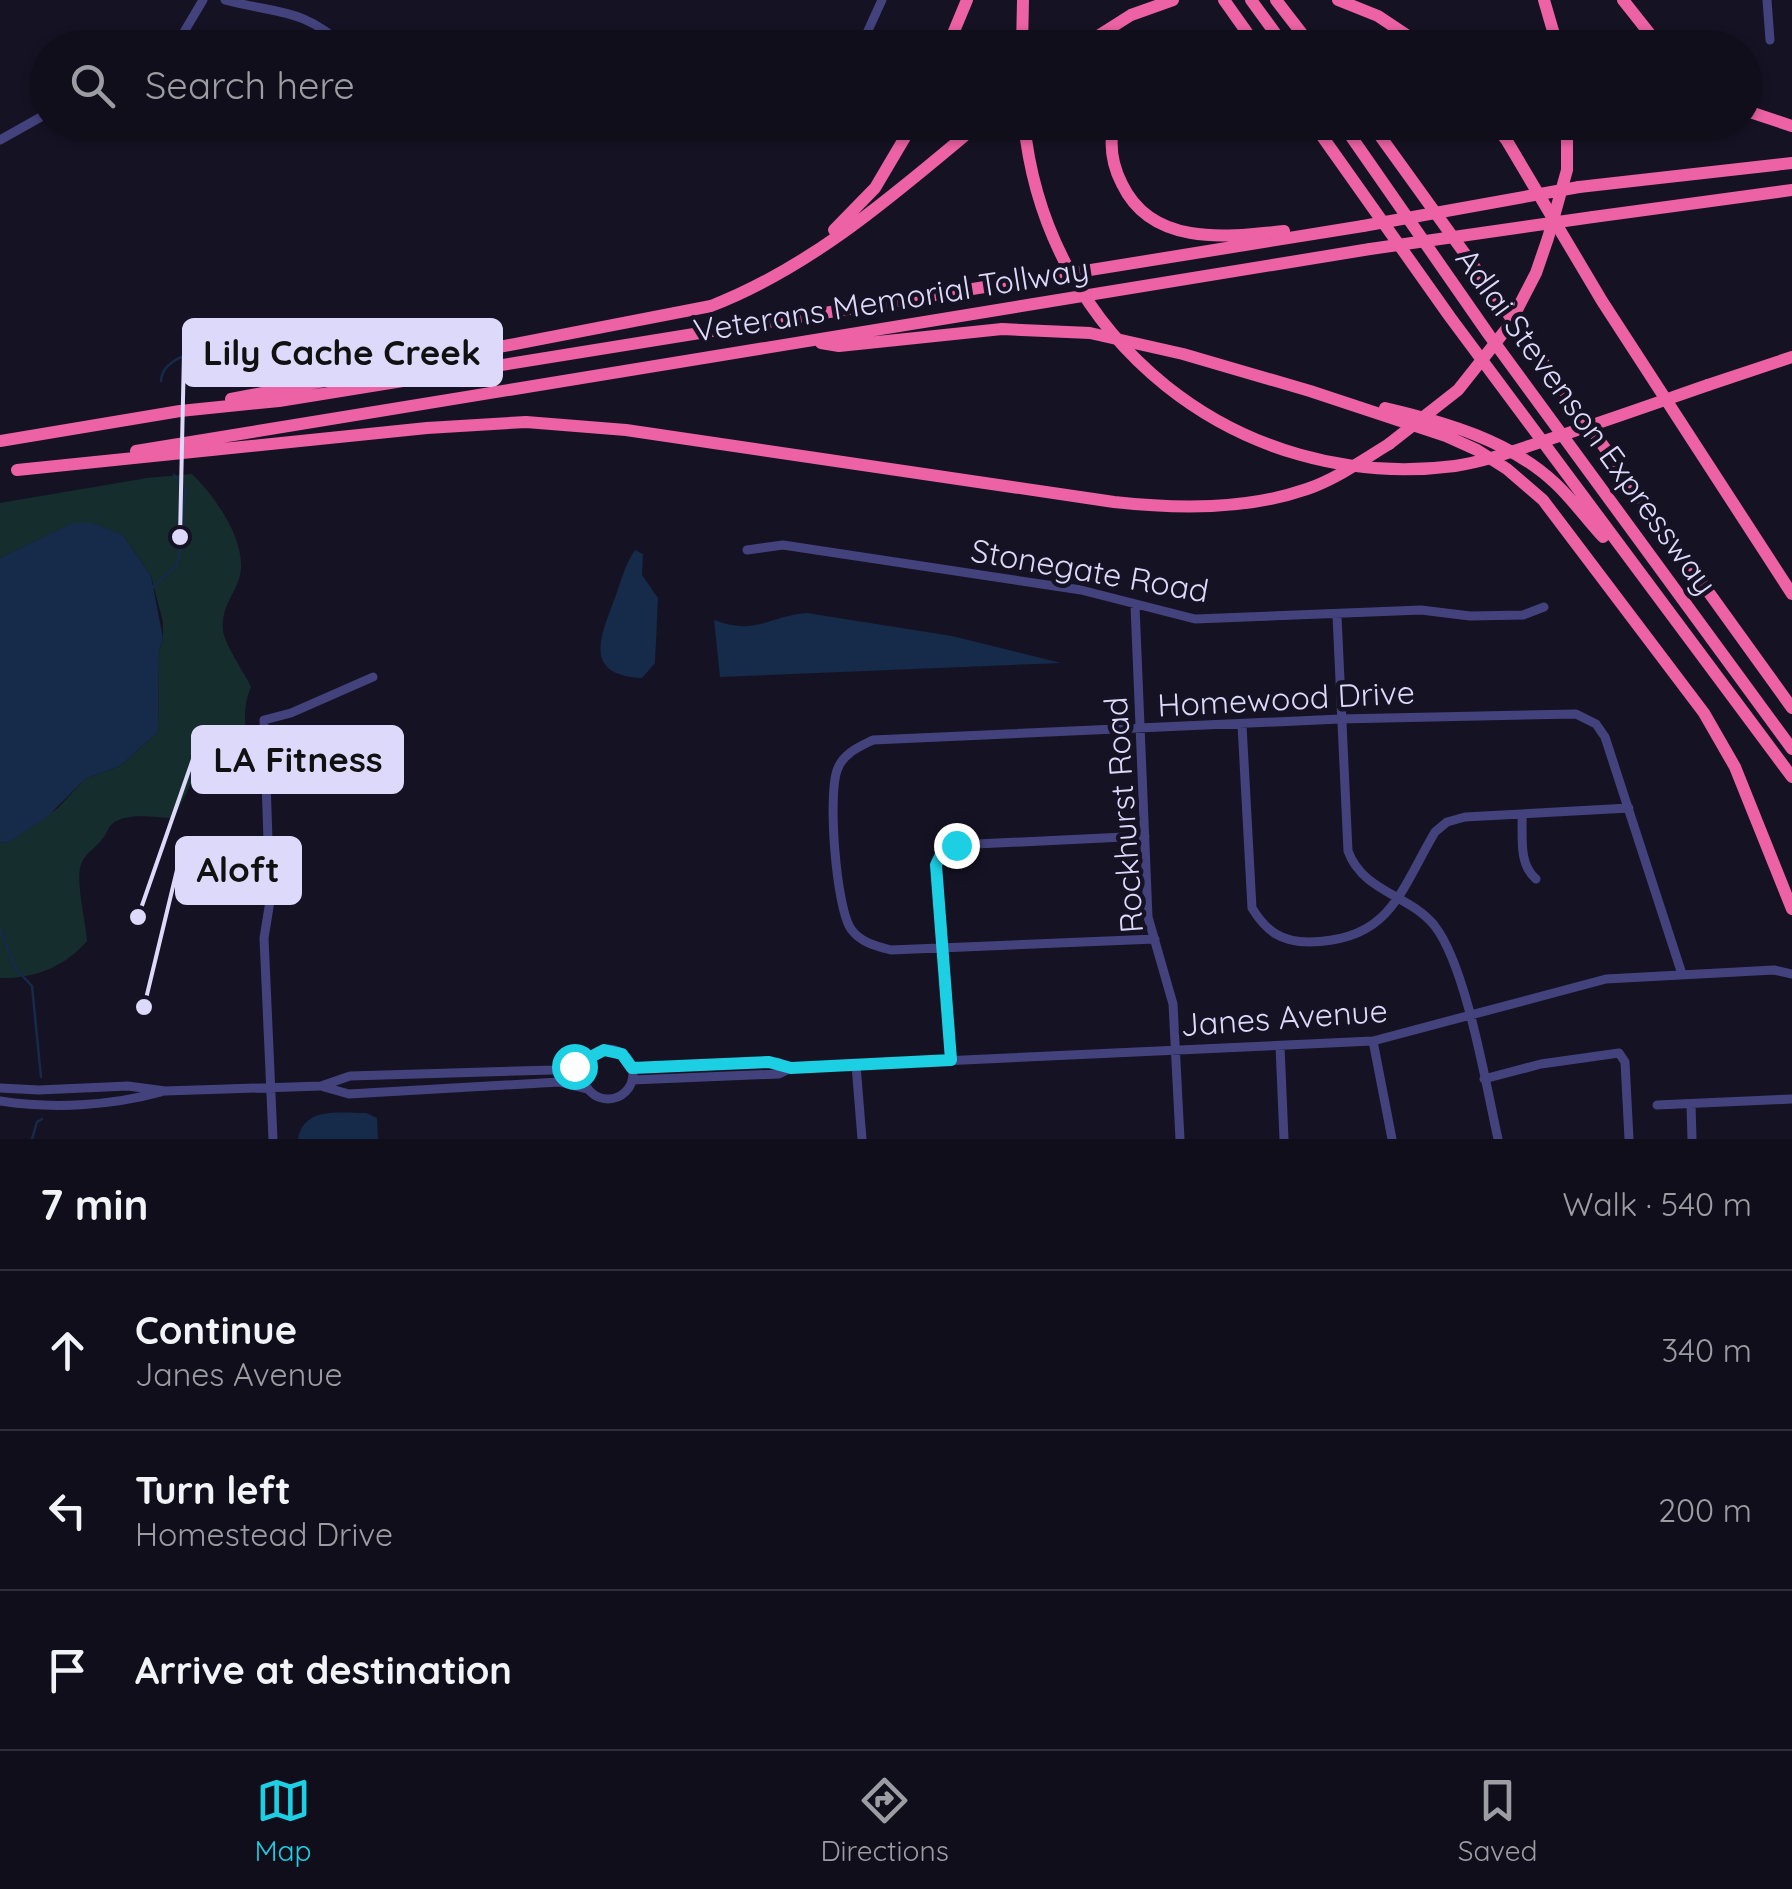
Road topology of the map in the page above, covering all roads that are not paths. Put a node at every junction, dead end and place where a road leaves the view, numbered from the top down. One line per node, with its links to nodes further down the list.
1 (204, 0): 14 (street)
2 (224, 0): 15 (street)
3 (882, 0): 16 (street)
4 (968, 0): 17 (highway)
5 (1023, 0): 18 (highway)
6 (1173, 0): 19 (highway)
7 (1224, 0): 20 (highway)
8 (1252, 0): 21 (highway)
9 (1276, 0): 22 (highway)
10 (1340, 0): 23 (highway)
11 (1544, 0): 24 (highway)
12 (1623, 0): 25 (highway)
13 (1767, 0): 26 (street)
14 (185, 30)
15 (325, 30)
16 (868, 30)
17 (955, 30)
18 (1022, 30)
19 (1108, 30)
20 (1245, 30)
21 (1273, 30)
22 (1298, 30)
23 (1399, 30)
24 (1553, 30)
25 (1647, 30)
26 (1770, 40)
27 (1762, 116): 29 (highway)
28 (30, 124): 30 (street)
29 (1792, 126)
30 (0, 140)
31 (903, 140): 43 (highway)
32 (959, 140): 43 (highway)
33 (1027, 140): 45 (highway, bridge)
34 (1113, 140): 42 (highway)
35 (1324, 140): 52 (highway)
36 (1354, 140): 62 (highway, Adlai Stevenson Expressway)
37 (1383, 140): 58 (highway, Adlai Stevenson Expressway)
38 (1507, 140): 53 (highway)
39 (1568, 140): 49 (highway, bridge)
40 (1792, 163): 42 (highway, Veterans Memorial Tollway, bridge)
41 (1792, 190): 44 (highway, Veterans Memorial Tollway, bridge)
42 (1357, 227): 47 (highway, Veterans Memorial Tollway)
43 (791, 268): 47 (highway)
44 (804, 341): 46 (highway); 49 (highway, Veterans Memorial Tollway)
45 (1792, 357)
46 (1310, 391): 52 (highway); 69 (highway)
47 (180, 411): 48 (highway, Veterans Memorial Tollway)
48 (0, 441)
49 (17, 470): 50 (highway, Veterans Memorial Tollway)
50 (0, 473)
51 (747, 550): 54 (street, Stonegate Road)
52 (1648, 586): 63 (highway)
53 (1792, 594)
54 (1135, 606): 56 (street, Stonegate Road); 61 (street, Rockhurst Road)
55 (1544, 607): 56 (street, Stonegate Road)
56 (1337, 616): 59 (street)
57 (373, 677): 86 (street)
58 (1792, 707)
59 (1340, 720): 60 (street, Homewood Drive); 64 (street, Homewood Drive); 68 (street)
60 (1242, 726): 61 (street, Homewood Drive); 68 (street)
61 (1140, 729): 66 (street, Rockhurst Road); 71 (street, Homewood Drive)
62 (1792, 750)
63 (1792, 777)
64 (1629, 808): 65 (street); 72 (street, Homewood Drive)
65 (1522, 814): 67 (street); 68 (street)
66 (1145, 836): 70 (street, Rockhurst Road); 71 (street)
67 (1536, 879)
68 (1396, 898): 74 (street)
69 (1792, 909)
70 (1155, 939): 71 (street, Homewood Drive); 77 (street, Rockhurst Road)
71 (942, 948): 79 (street)
72 (1682, 974): 73 (street, Janes Avenue); 74 (street, Janes Avenue)
73 (1792, 974)
74 (1469, 1016): 75 (street, Janes Avenue); 83 (street)
75 (1373, 1041): 76 (street, Janes Avenue); 98 (street)
76 (1280, 1046): 77 (street, Janes Avenue); 97 (street)
77 (1177, 1050): 79 (street, Janes Avenue); 96 (street, Rockhurst Road)
78 (589, 1058): 81 (street, Janes Avenue); 85 (street, Janes Avenue); 88 (street)
79 (951, 1060): 80 (street, Janes Avenue)
80 (856, 1065): 82 (street, Janes Avenue); 95 (street)
81 (632, 1068): 82 (street, Janes Avenue); 84 (street)
82 (791, 1068): 84 (street, Janes Avenue)
83 (1484, 1078): 99 (street); 100 (street)
84 (632, 1080): 88 (street, Janes Avenue)
85 (322, 1086): 86 (street, Janes Avenue); 88 (street, Janes Avenue)
86 (268, 1087): 89 (street, Janes Avenue); 94 (street)
87 (0, 1088): 89 (street, Janes Avenue)
88 (588, 1089)
89 (165, 1091): 91 (street, Janes Avenue)
90 (1792, 1099): 92 (street)
91 (0, 1102)
92 (1690, 1104): 93 (street); 101 (street)
93 (1656, 1105)
94 (272, 1139)
95 (862, 1139)
96 (1180, 1139)
97 (1284, 1139)
98 (1392, 1139)
99 (1498, 1139)
100 (1629, 1139)
101 (1692, 1139)

